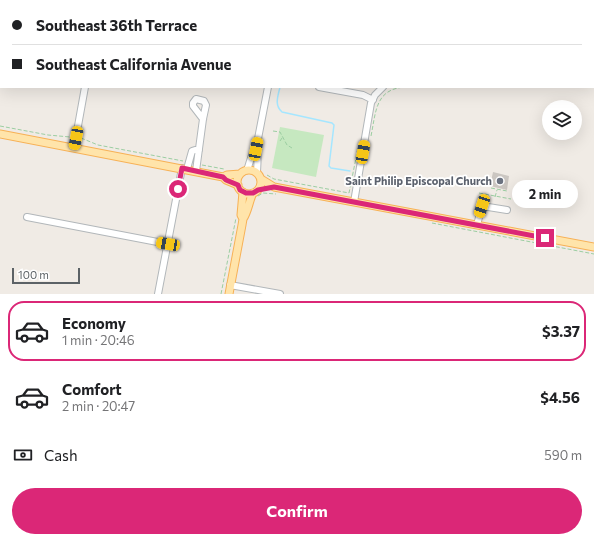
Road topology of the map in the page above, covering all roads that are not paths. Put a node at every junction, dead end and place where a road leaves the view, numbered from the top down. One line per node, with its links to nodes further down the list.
1 (86, 88): 8 (street)
2 (268, 88): 9 (street)
3 (324, 88): 5 (street)
4 (382, 88): 5 (street)
5 (373, 100): 21 (street)
6 (203, 119): 10 (street)
7 (0, 134): 8 (main road)
8 (74, 148): 11 (main road)
9 (256, 149): 13 (street); 16 (street)
10 (199, 150): 11 (street); 12 (street)
11 (186, 167): 12 (main road); 26 (street)
12 (196, 168): 14 (main road)
13 (247, 170): 15 (main road); 16 (main road)
14 (224, 173): 15 (main road); 17 (main road)
15 (240, 174): 17 (main road)
16 (260, 175): 18 (main road); 19 (main road)
17 (238, 185): 20 (main road)
18 (274, 187): 19 (main road); 21 (main road)
19 (256, 191): 20 (main road); 23 (main road)
20 (243, 192): 23 (main road)
21 (354, 202): 25 (main road)
22 (507, 210): 25 (street)
23 (240, 216): 28 (main road)
24 (27, 217): 26 (street)
25 (476, 225): 27 (main road)
26 (168, 244): 29 (street)
27 (594, 247)
28 (230, 285): 30 (main road); 31 (street)
29 (158, 294)
30 (229, 294)
31 (280, 294)

